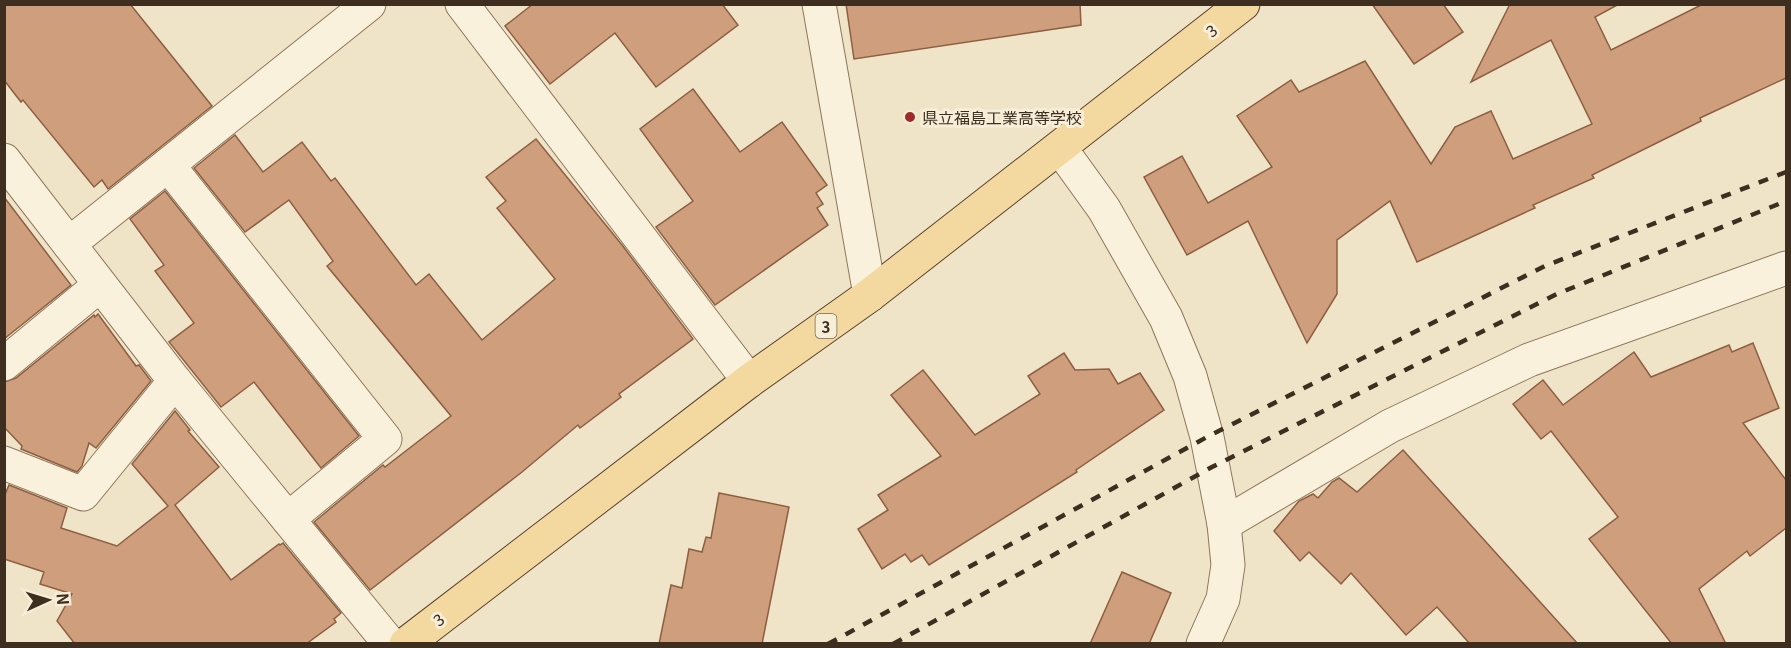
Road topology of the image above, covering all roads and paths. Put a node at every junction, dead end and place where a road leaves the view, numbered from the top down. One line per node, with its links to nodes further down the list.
1 (369, 4): 7 (street)
2 (462, 4): 14 (street)
3 (819, 4): 11 (street)
4 (1243, 4): 5 (main road, 3 / 3)
5 (1060, 148): 11 (main road, 3 / 3); 17 (street)
6 (4, 160): 8 (street)
7 (168, 165): 8 (street); 16 (street)
8 (69, 244): 10 (street)
9 (1786, 268): 17 (street)
10 (100, 285): 12 (street); 13 (street)
11 (870, 295): 14 (main road, 3 / 3)
12 (4, 364)
13 (176, 381): 15 (street); 16 (street)
14 (749, 381): 19 (main road, 3 / 3)
15 (4, 464)
16 (288, 519): 18 (street)
17 (1224, 524): 20 (street)
18 (390, 644)
19 (406, 644)
20 (1203, 644)

